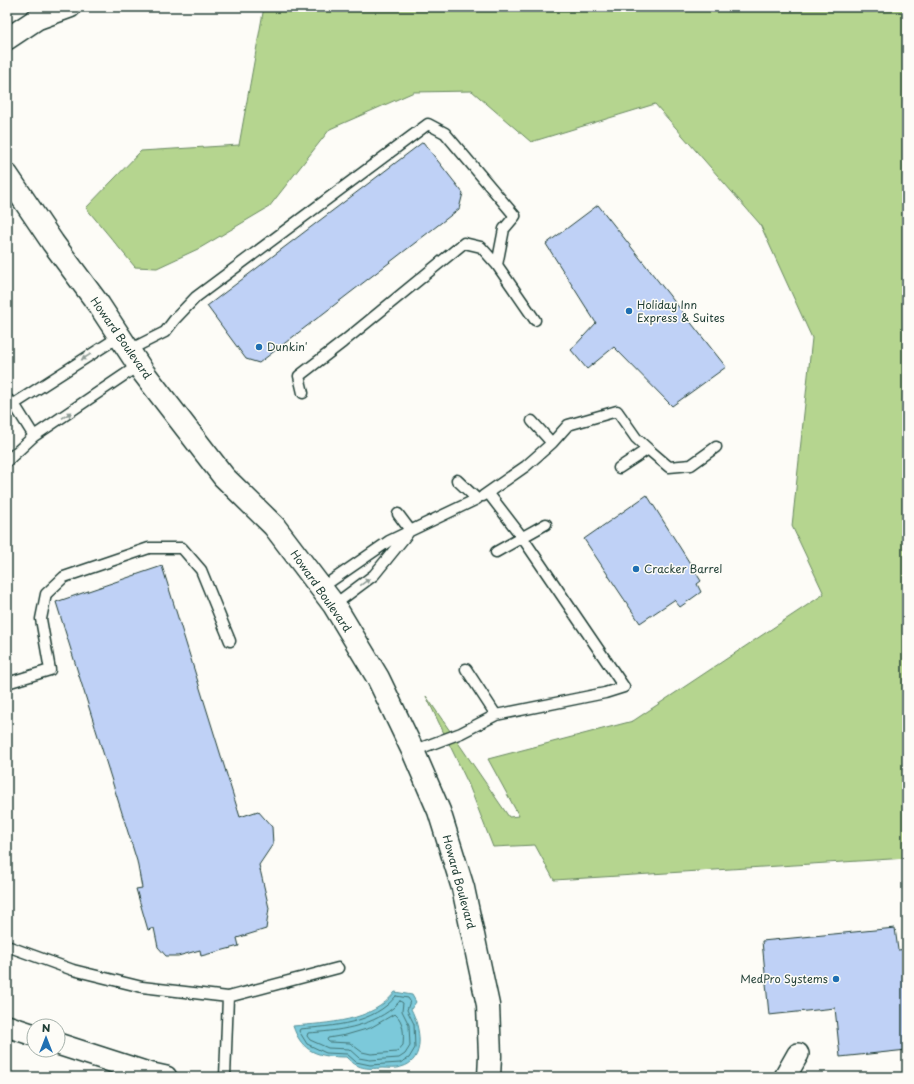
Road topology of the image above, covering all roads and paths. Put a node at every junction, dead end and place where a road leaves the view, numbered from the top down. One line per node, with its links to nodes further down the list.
1 (70, 7): 2 (street)
2 (41, 13): 3 (street)
3 (7, 39)
4 (7, 176): 7 (main road, Howard Boulevard)
5 (497, 265): 6 (lane); 7 (lane); 8 (lane)
6 (535, 320)
7 (129, 351): 9 (lane, one-way to 9); 11 (lane, one-way to 7); 25 (main road, Howard Boulevard)
8 (303, 393)
9 (11, 401): 11 (lane)
10 (532, 421): 12 (lane)
11 (34, 436): 15 (lane)
12 (552, 443): 14 (lane); 18 (lane)
13 (716, 446): 14 (lane)
14 (648, 449): 16 (lane)
15 (7, 461)
16 (619, 468)
17 (457, 480): 19 (lane)
18 (489, 494): 19 (lane); 23 (lane)
19 (477, 499): 22 (lane)
20 (398, 514): 22 (lane)
21 (546, 524): 23 (lane)
22 (410, 530): 25 (lane); 25 (lane, one-way to 22)
23 (522, 537): 24 (lane); 29 (lane)
24 (496, 552)
25 (327, 596): 30 (main road, Howard Boulevard)
26 (230, 641): 28 (lane)
27 (466, 669): 29 (lane)
28 (7, 683)
29 (496, 715): 30 (lane)
30 (413, 751): 40 (main road, Howard Boulevard)
31 (7, 946): 33 (lane)
32 (338, 968): 33 (lane)
33 (228, 997): 39 (lane)
34 (7, 1026): 35 (street)
35 (26, 1032)
36 (66, 1047): 38 (street)
37 (798, 1054): 41 (street)
38 (166, 1077)
39 (225, 1077)
40 (489, 1077)
41 (786, 1077)

